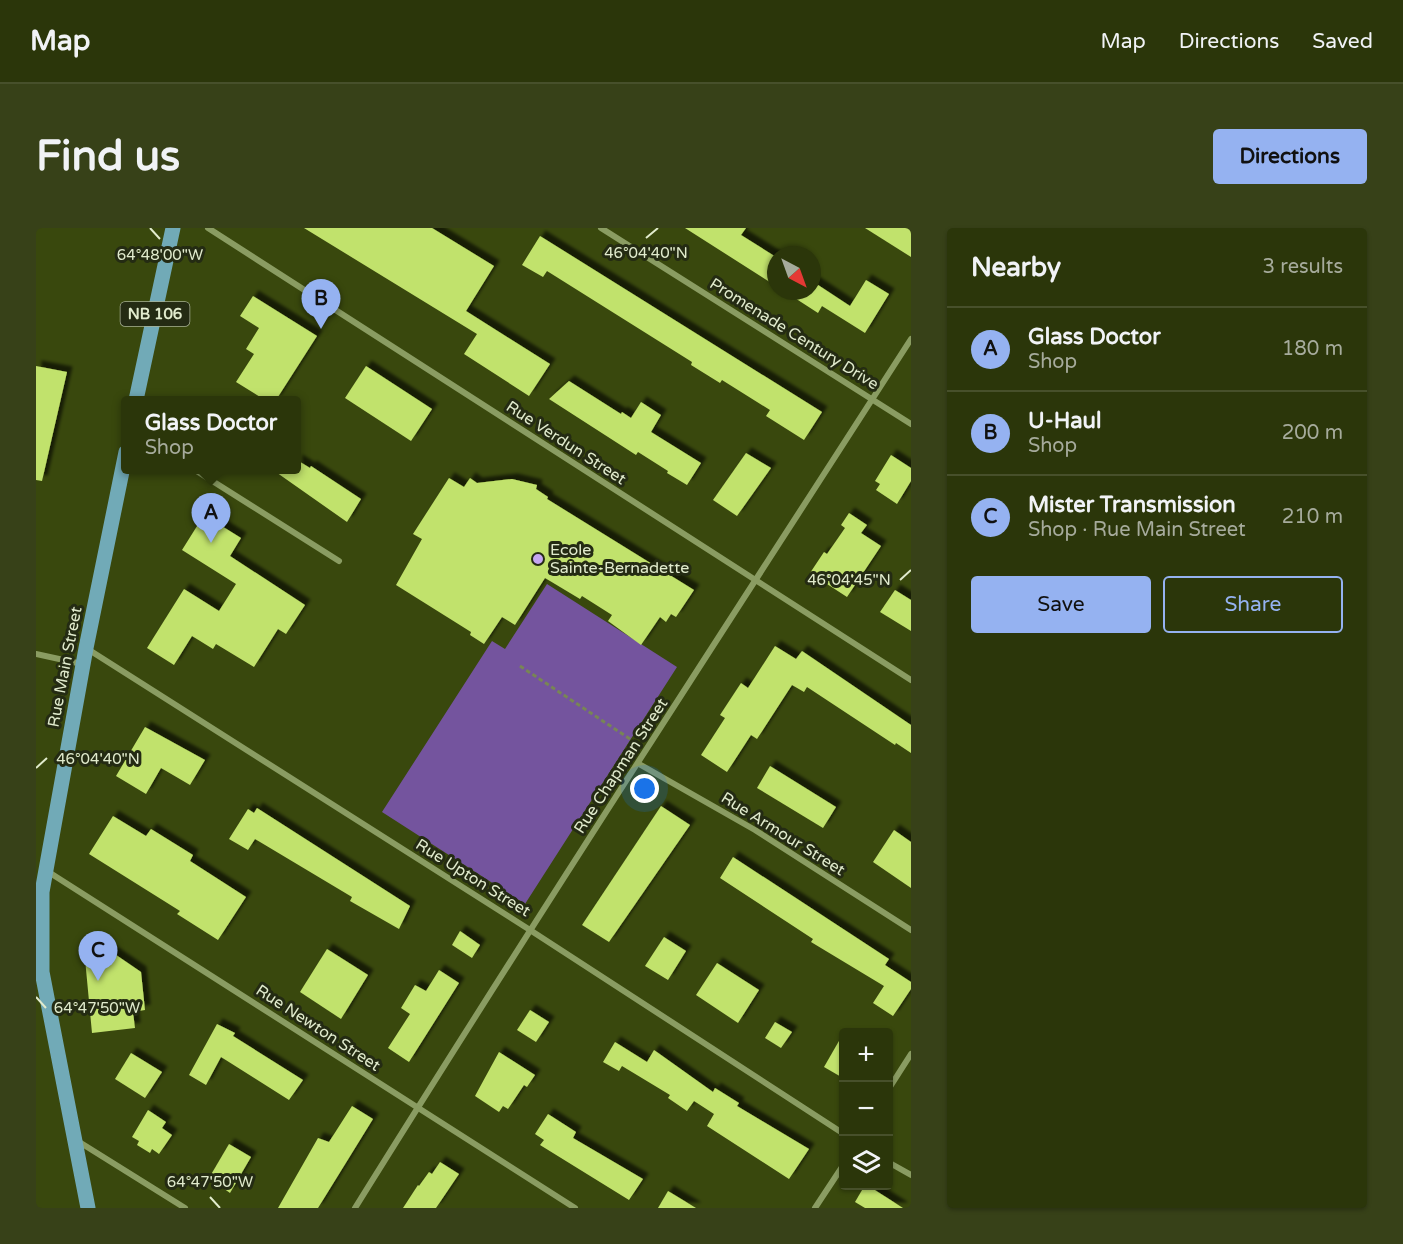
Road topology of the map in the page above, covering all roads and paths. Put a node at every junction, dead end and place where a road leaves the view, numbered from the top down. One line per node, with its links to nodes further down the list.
1 (173, 228): 5 (main road, NB 106)
2 (208, 228): 11 (street, Rue Verdun Street)
3 (601, 228): 6 (street, Promenade Century Drive)
4 (911, 339): 6 (street, Rue Chapman Street)
5 (137, 396)
6 (872, 399): 7 (street, Promenade Century Drive); 11 (street, Rue Chapman Street)
7 (911, 424)
8 (122, 474): 12 (main road, Rue Main Street)
9 (201, 474): 10 (street)
10 (339, 561)
11 (755, 581): 16 (street, Rue Verdun Street); 17 (street, Rue Chapman Street)
12 (86, 648): 14 (main road, Rue Main Street); 20 (street, Rue Upton Street)
13 (36, 654): 14 (street)
14 (83, 664): 19 (main road, Rue Main Street)
15 (520, 666): 17 (path)
16 (911, 680)
17 (648, 751): 18 (street, Rue Chapman Street)
18 (639, 764): 20 (street, Rue Chapman Street); 21 (street, Rue Armour Street)
19 (46, 870): 24 (street, Rue Newton Street); 26 (main road, Rue Main Street)
20 (530, 930): 24 (street, Rue Chapman Street); 25 (street, Rue Upton Street)
21 (911, 930)
22 (911, 1054): 23 (street)
23 (893, 1082)
24 (418, 1108): 32 (street, Rue Chapman Street); 33 (street, Rue Newton Street)
25 (839, 1131)
26 (73, 1138): 30 (main road, Rue Main Street); 31 (street)
27 (893, 1165): 29 (street)
28 (839, 1170): 34 (street)
29 (911, 1175)
30 (88, 1208)
31 (184, 1208)
32 (355, 1208)
33 (575, 1208)
34 (814, 1208)

